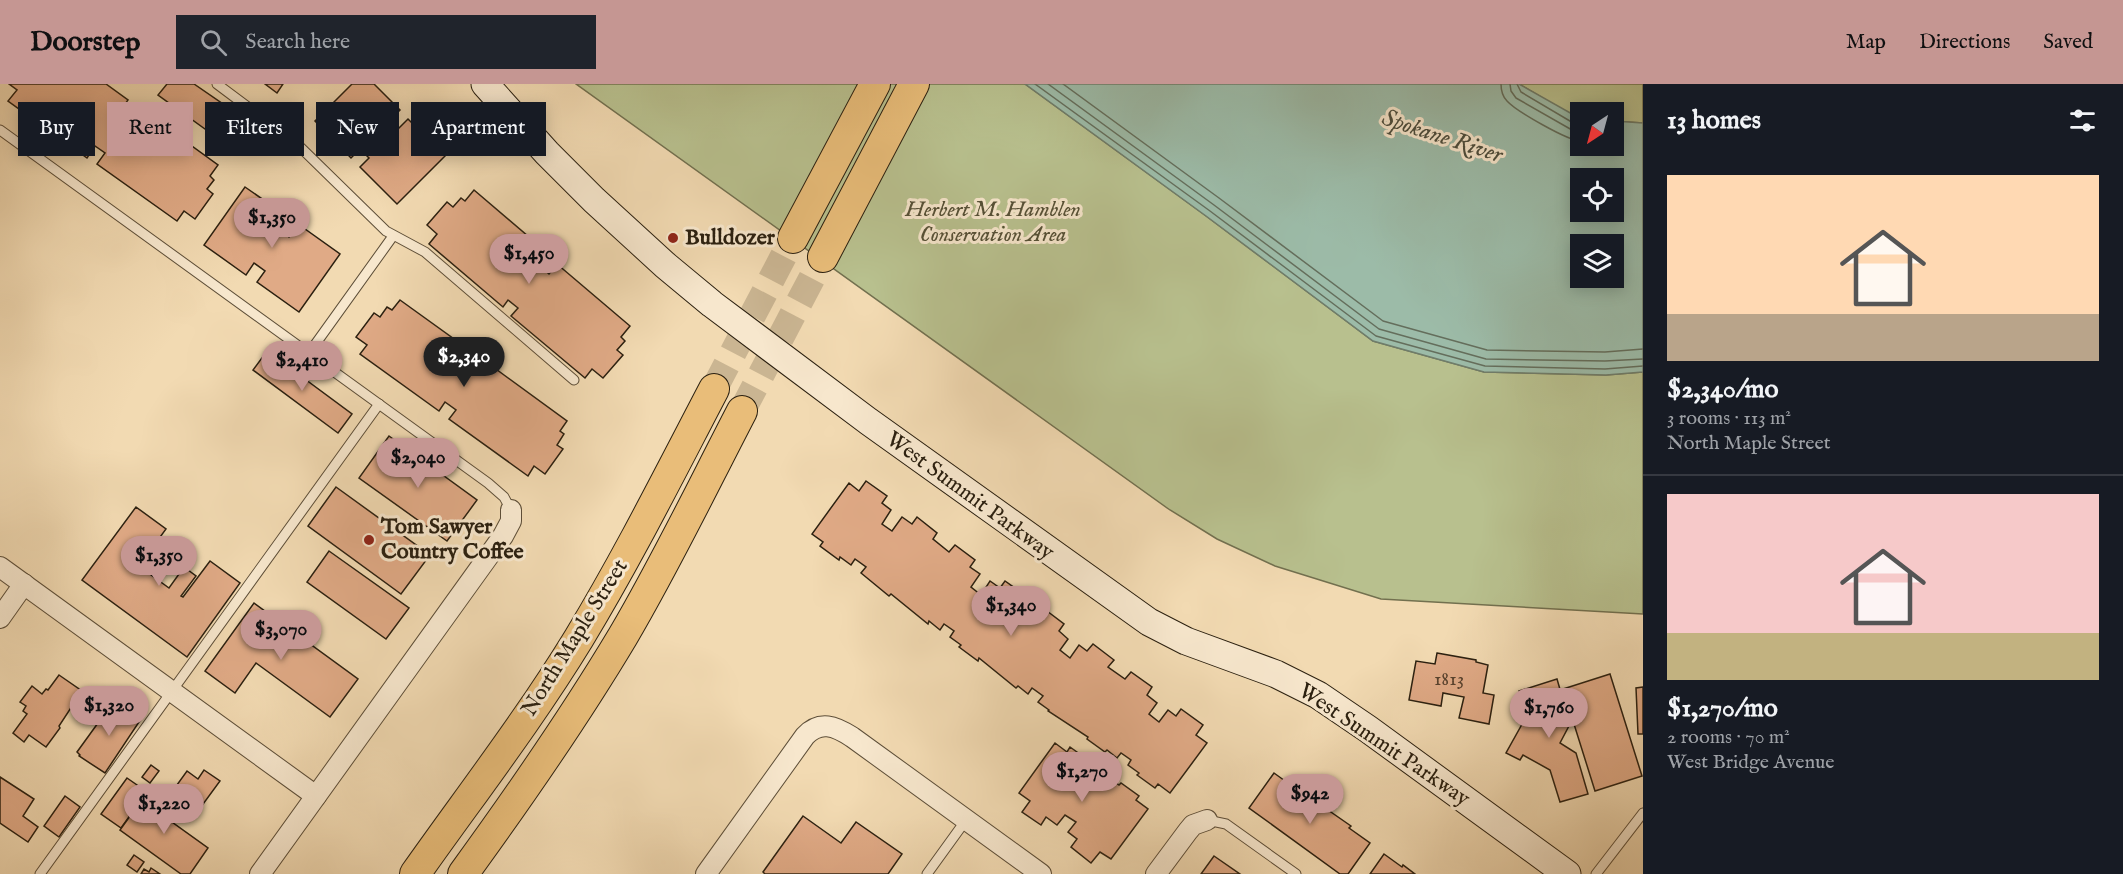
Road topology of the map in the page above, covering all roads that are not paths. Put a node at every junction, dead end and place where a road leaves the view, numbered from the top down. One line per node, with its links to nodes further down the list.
1 (218, 84): 6 (lane)
2 (485, 84): 32 (street, West Summit Parkway)
3 (875, 84): 7 (main road)
4 (914, 84): 8 (main road)
5 (0, 130): 9 (lane)
6 (393, 236): 9 (lane); 10 (lane)
7 (794, 238)
8 (823, 257)
9 (309, 353): 12 (lane)
10 (574, 380)
11 (714, 389): 25 (main road, North Maple Street)
12 (379, 404): 14 (lane); 18 (lane)
13 (742, 411): 26 (main road, North Maple Street)
14 (511, 510): 19 (street)
15 (0, 567): 16 (street)
16 (24, 584): 17 (street); 18 (street)
17 (0, 618)
18 (172, 691): 19 (street); 23 (lane)
19 (316, 796): 24 (street)
20 (1643, 813): 33 (lane)
21 (966, 820): 27 (street); 28 (lane); 29 (street)
22 (1207, 820): 30 (street); 31 (lane)
23 (40, 874)
24 (260, 874)
25 (415, 874)
26 (463, 874)
27 (706, 874)
28 (927, 874)
29 (1041, 874)
30 (1156, 874)
31 (1296, 874)
32 (1567, 874)
33 (1596, 874)

